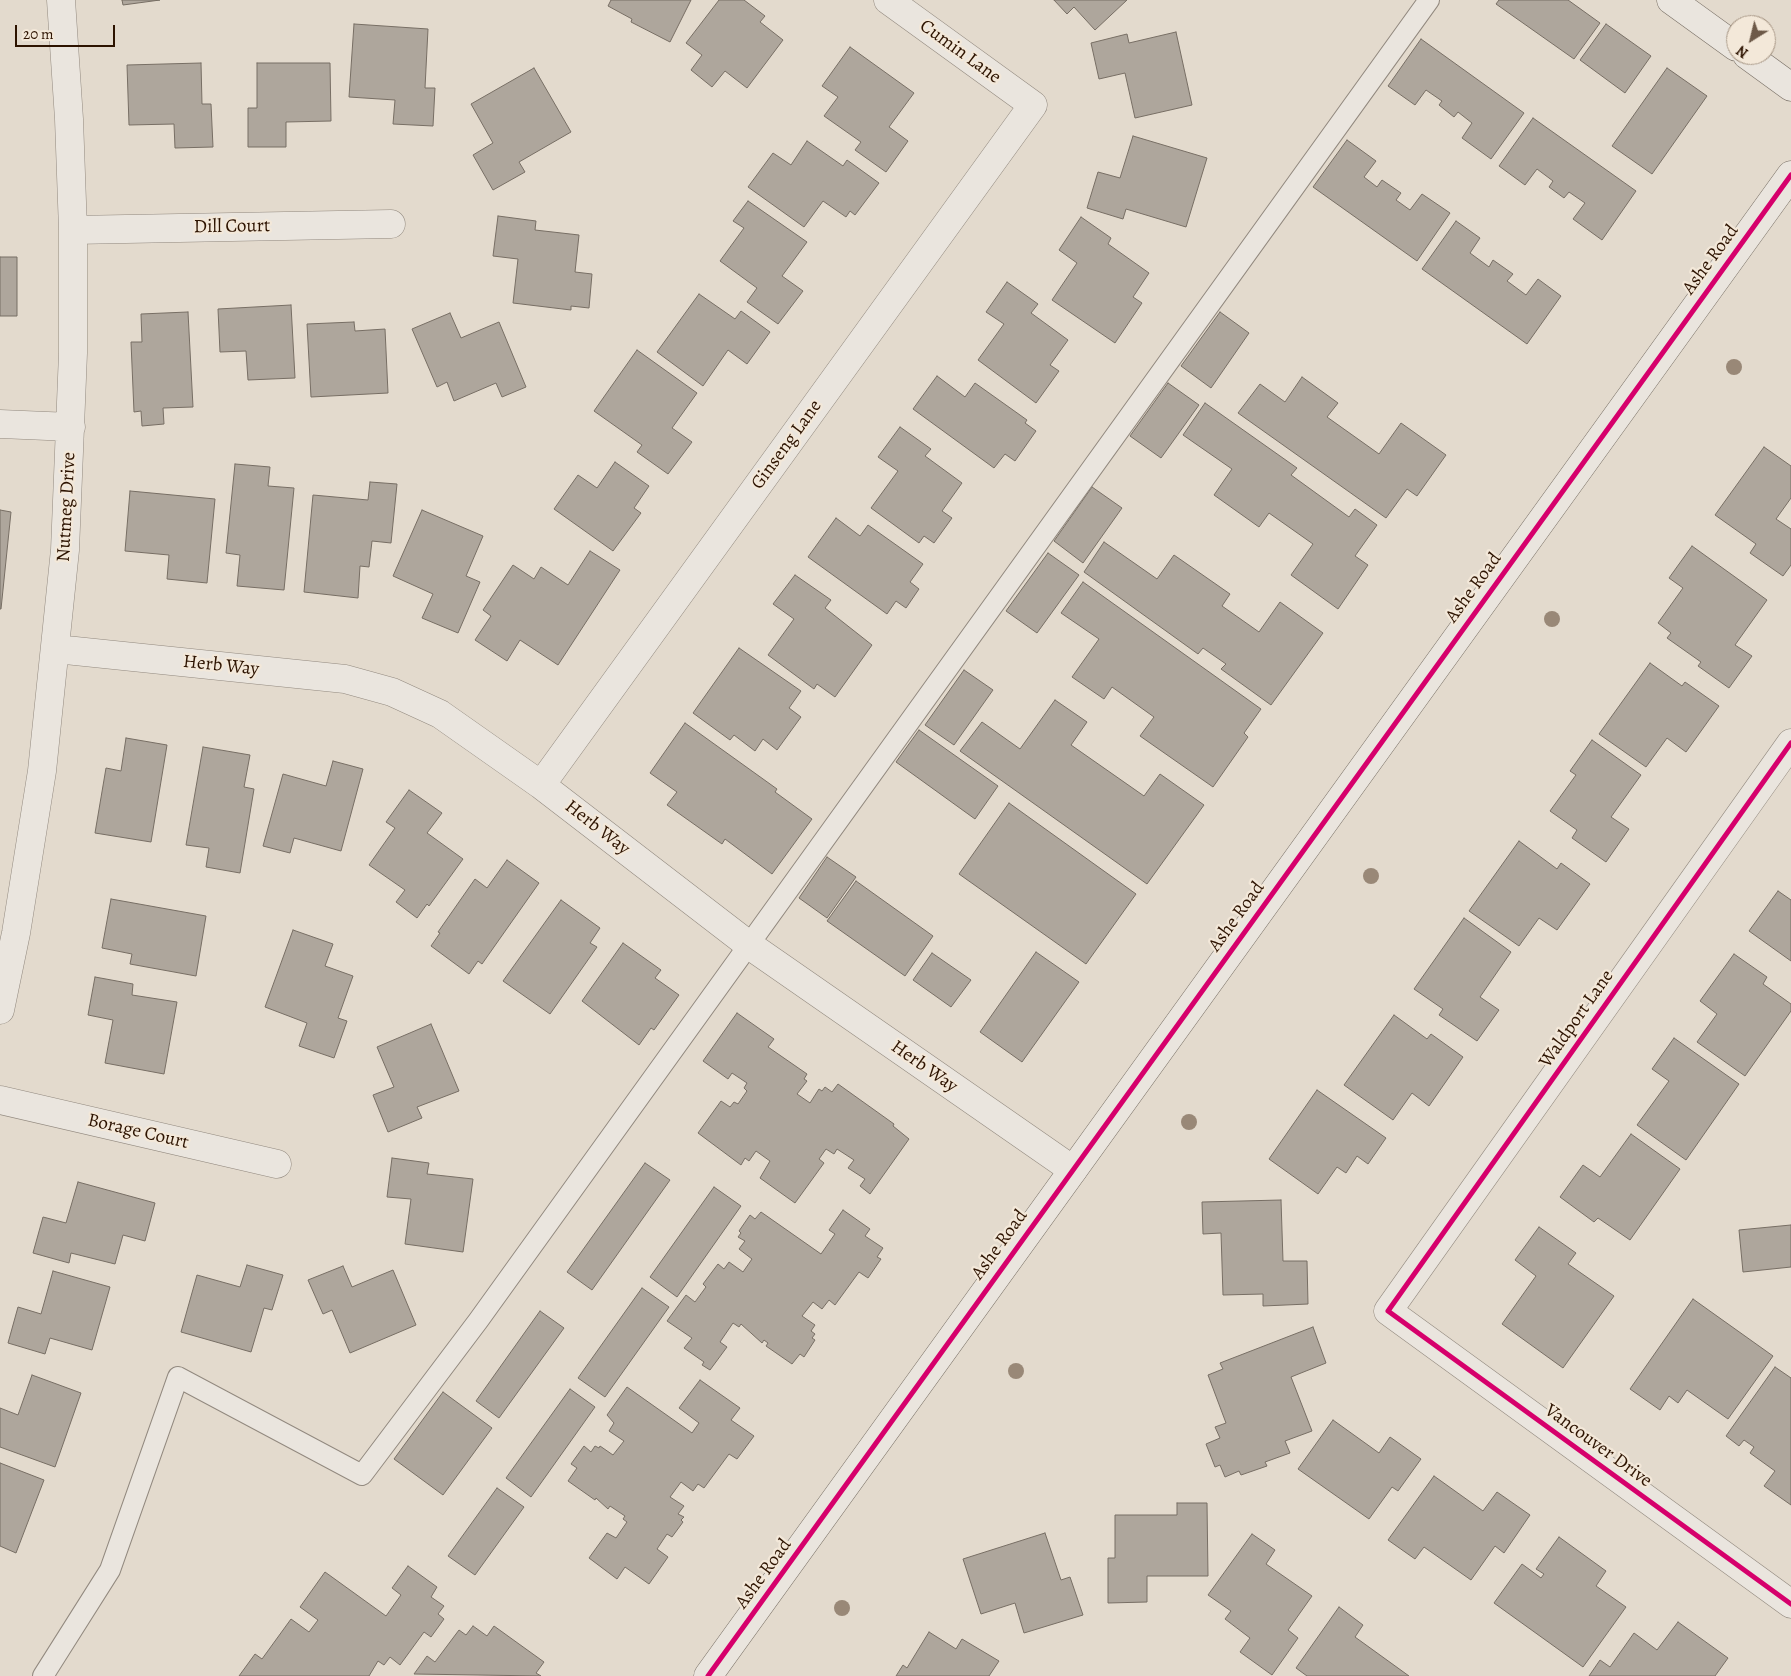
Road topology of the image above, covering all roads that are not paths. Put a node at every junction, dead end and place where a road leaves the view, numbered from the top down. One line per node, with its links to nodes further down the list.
1 (61, 0): 11 (street, Nutmeg Drive)
2 (888, 0): 8 (street, Cumin Lane)
3 (1429, 0): 17 (lane)
4 (1671, 0): 5 (street)
5 (1726, 40)
6 (1761, 65): 7 (street)
7 (1791, 87)
8 (1033, 104): 16 (street, Ginseng Lane)
9 (1791, 176): 21 (street, Ashe Road)
10 (391, 224): 11 (street, Dill Court)
11 (73, 230): 13 (street, Nutmeg Drive)
12 (0, 424): 13 (street)
13 (71, 427): 14 (street, Nutmeg Drive)
14 (56, 649): 16 (street, Herb Way); 18 (street, Nutmeg Drive)
15 (1791, 744): 22 (street, Waldport Lane)
16 (541, 785): 17 (street, Herb Way)
17 (749, 945): 21 (street, Herb Way); 24 (lane)
18 (0, 1010)
19 (0, 1100): 20 (street, Borage Court)
20 (277, 1164)
21 (1073, 1170): 25 (street, Ashe Road)
22 (1388, 1311): 23 (street, Vancouver Drive)
23 (1791, 1604)
24 (44, 1676)
25 (708, 1676)

